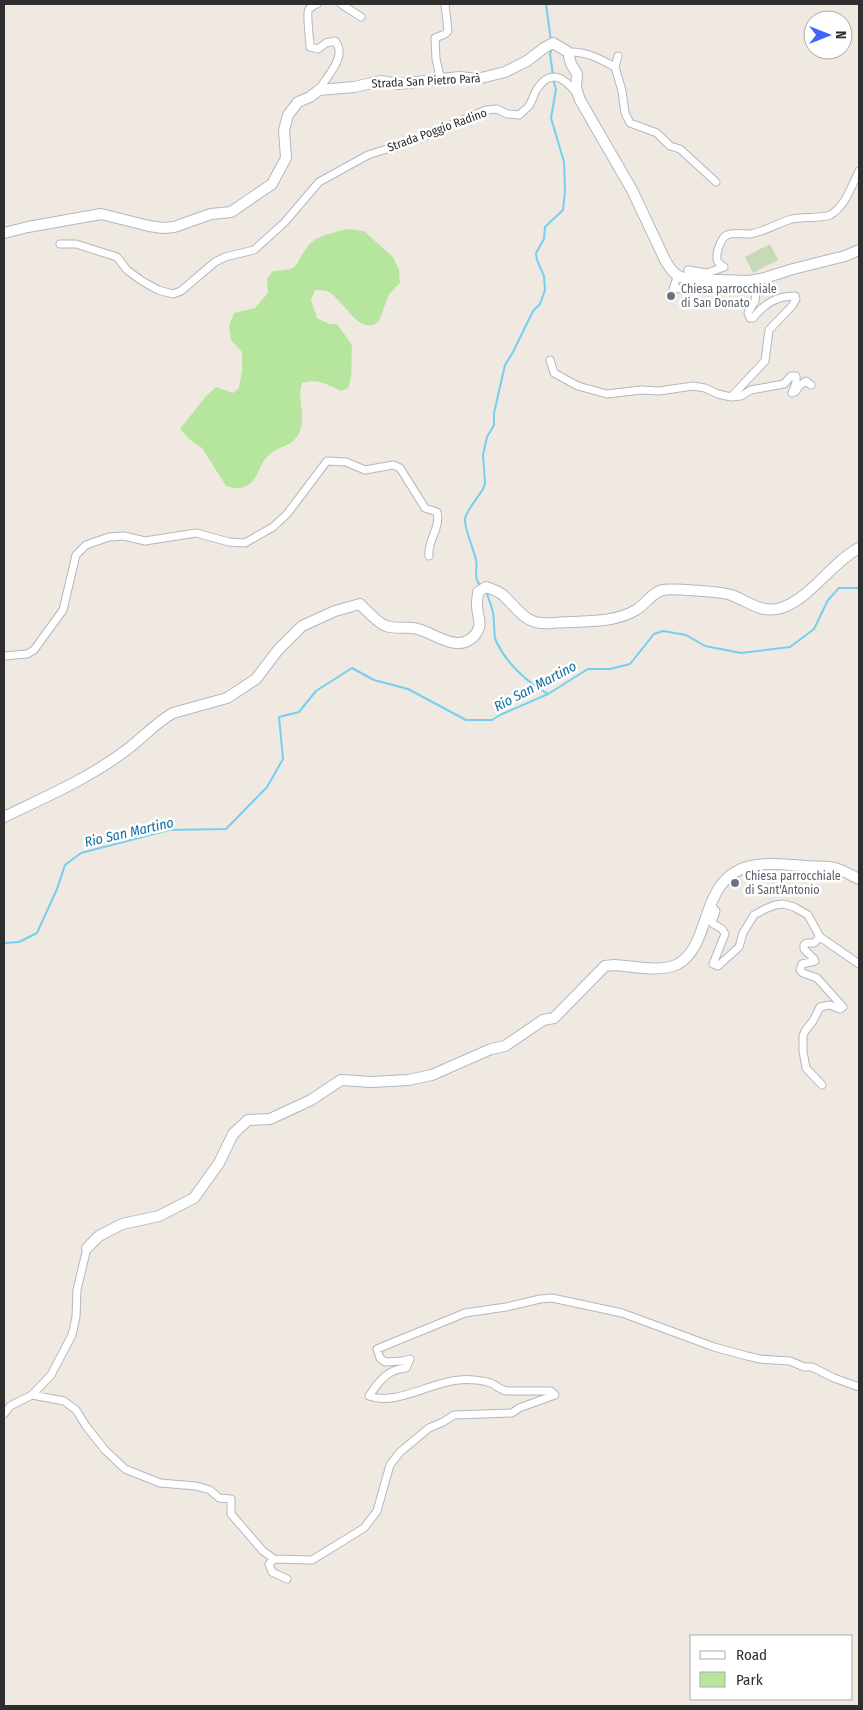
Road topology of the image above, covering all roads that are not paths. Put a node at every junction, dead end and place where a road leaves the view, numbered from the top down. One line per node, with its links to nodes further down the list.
1 (316, 4): 9 (street)
2 (341, 4): 4 (street)
3 (445, 4): 8 (street)
4 (361, 17)
5 (568, 52): 7 (street); 8 (street, Strada San Pietro Parà); 10 (street)
6 (618, 56): 7 (street)
7 (615, 67): 12 (street)
8 (449, 78): 9 (street, Strada San Pietro Parà)
9 (319, 90): 13 (street, Strada San Pietro Parà)
10 (580, 100): 14 (street, Strada Poggio Radino); 16 (street, Strada Poggio Radino)
11 (859, 171): 16 (street)
12 (716, 182)
13 (4, 233)
14 (60, 244)
15 (859, 250): 18 (street)
16 (688, 278): 18 (street)
17 (676, 280): 18 (street)
18 (730, 283): 21 (street)
19 (550, 360): 21 (street)
20 (811, 385): 21 (street)
21 (731, 397)
22 (859, 548): 25 (street)
23 (429, 556): 24 (street)
24 (4, 656)
25 (4, 817)
26 (859, 879): 27 (street)
27 (710, 904): 28 (street); 31 (street)
28 (820, 937): 29 (street); 30 (street)
29 (859, 964)
30 (822, 1085)
31 (87, 1248): 33 (street)
32 (859, 1386): 35 (street)
33 (32, 1395): 34 (street); 35 (street)
34 (4, 1414)
35 (274, 1559): 36 (street)
36 (287, 1579)

